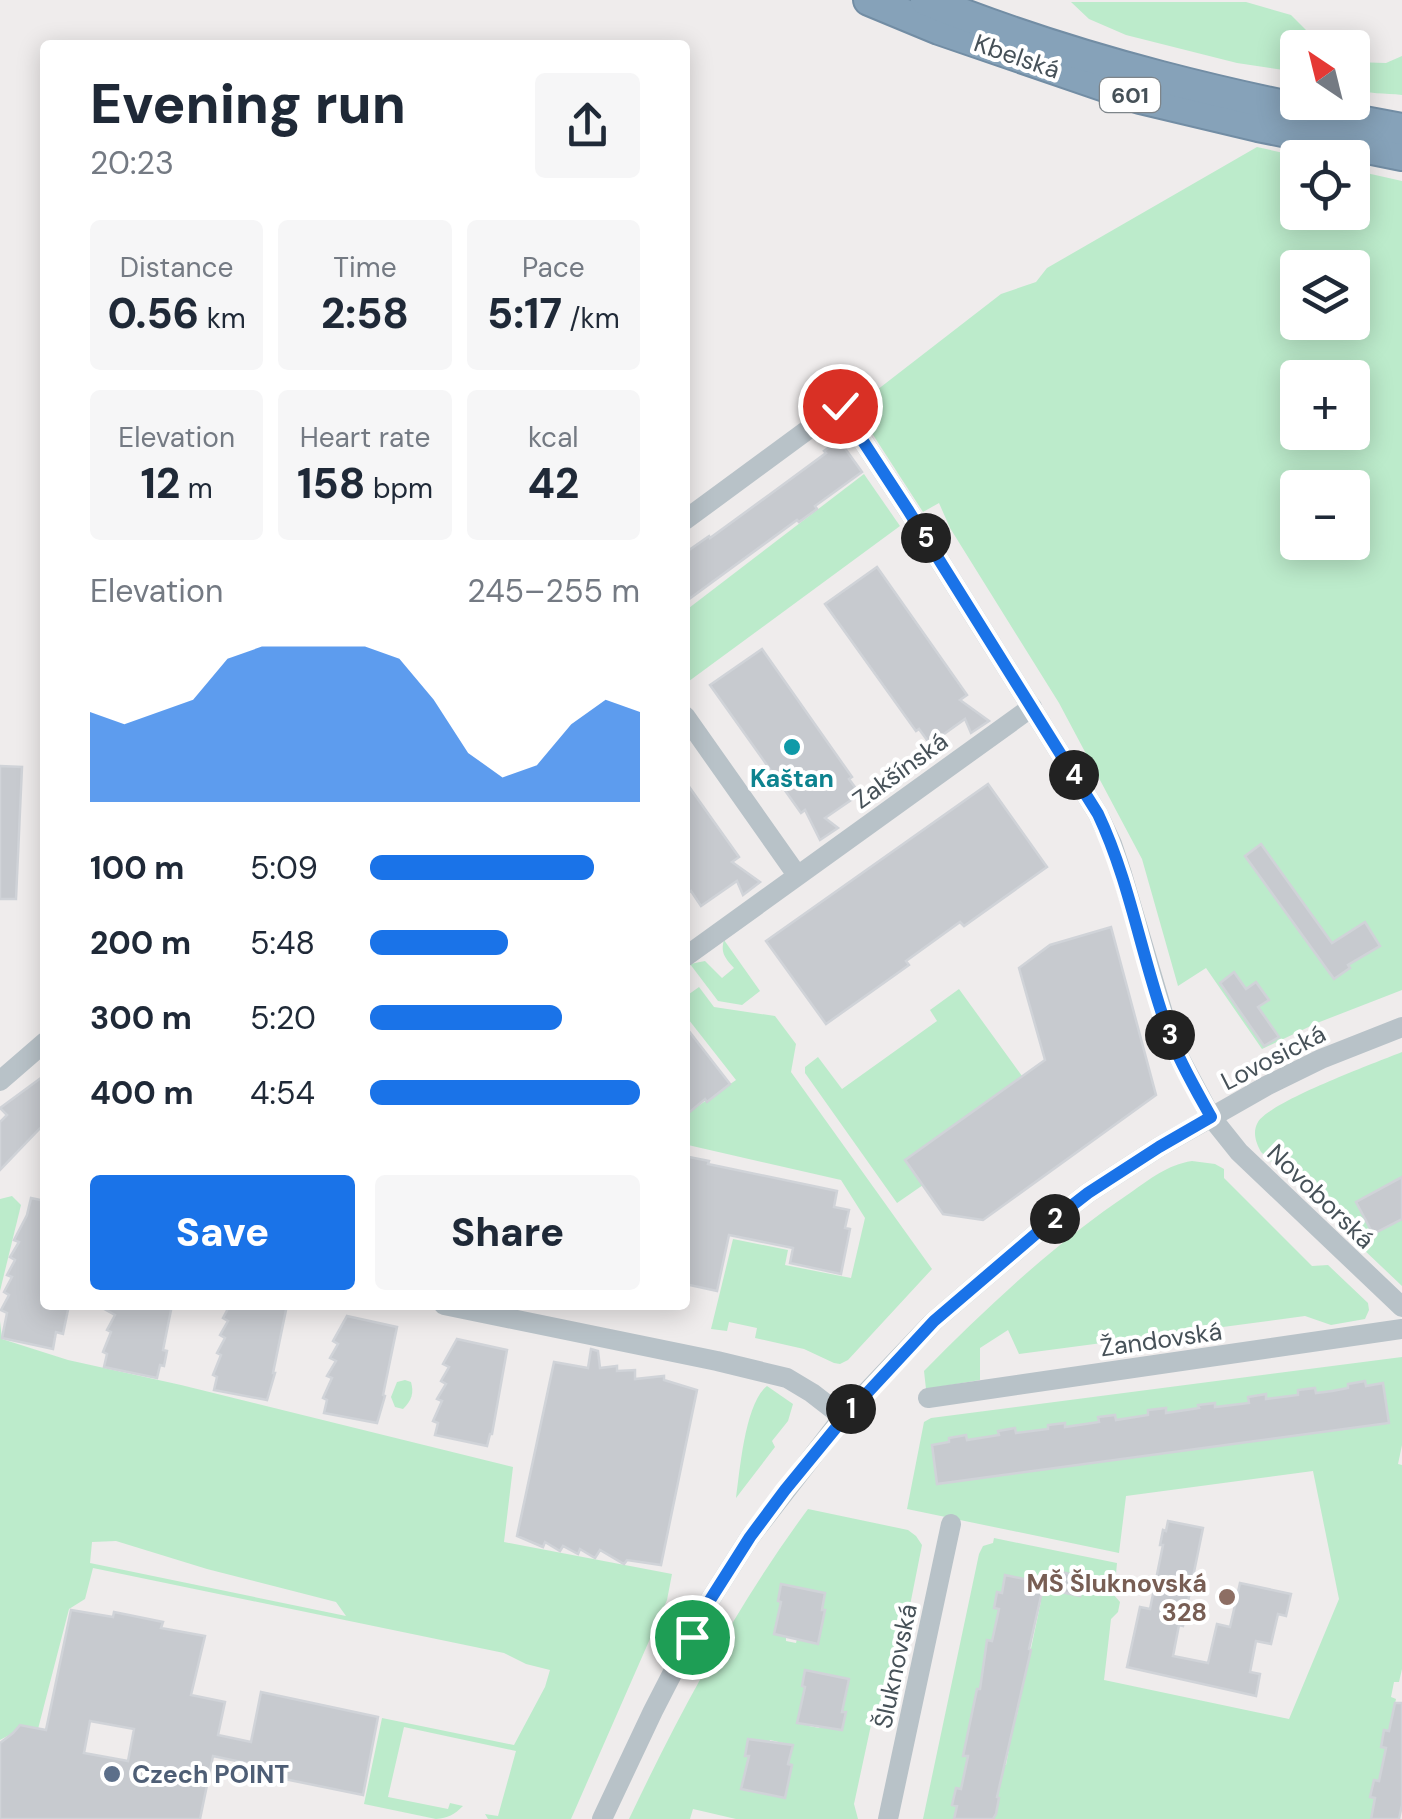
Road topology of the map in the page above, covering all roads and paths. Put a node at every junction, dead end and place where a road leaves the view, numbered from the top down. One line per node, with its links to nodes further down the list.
1 (869, 0): 4 (highway, Kbelská / 601)
2 (926, 0): 3 (highway, Kbelská / 601)
3 (1402, 130)
4 (1402, 155)
5 (690, 516): 6 (street, Novoborská)
6 (1032, 707): 8 (street, Zakšínská); 13 (street, Novoborská)
7 (690, 723): 8 (street)
8 (797, 875): 9 (street, Zakšínská)
9 (690, 953)
10 (1402, 1027): 13 (street, Lovosická)
11 (40, 1046): 12 (street)
12 (0, 1082)
13 (1211, 1117): 14 (street, Novoborská); 18 (street, Lovosická)
14 (1402, 1308)
15 (468, 1310): 18 (street)
16 (1402, 1329): 17 (street, Žandovská)
17 (928, 1398)
18 (844, 1418): 20 (street, Lovosická)
19 (951, 1524): 21 (street, Šluknovská)
20 (602, 1819)
21 (888, 1819)

